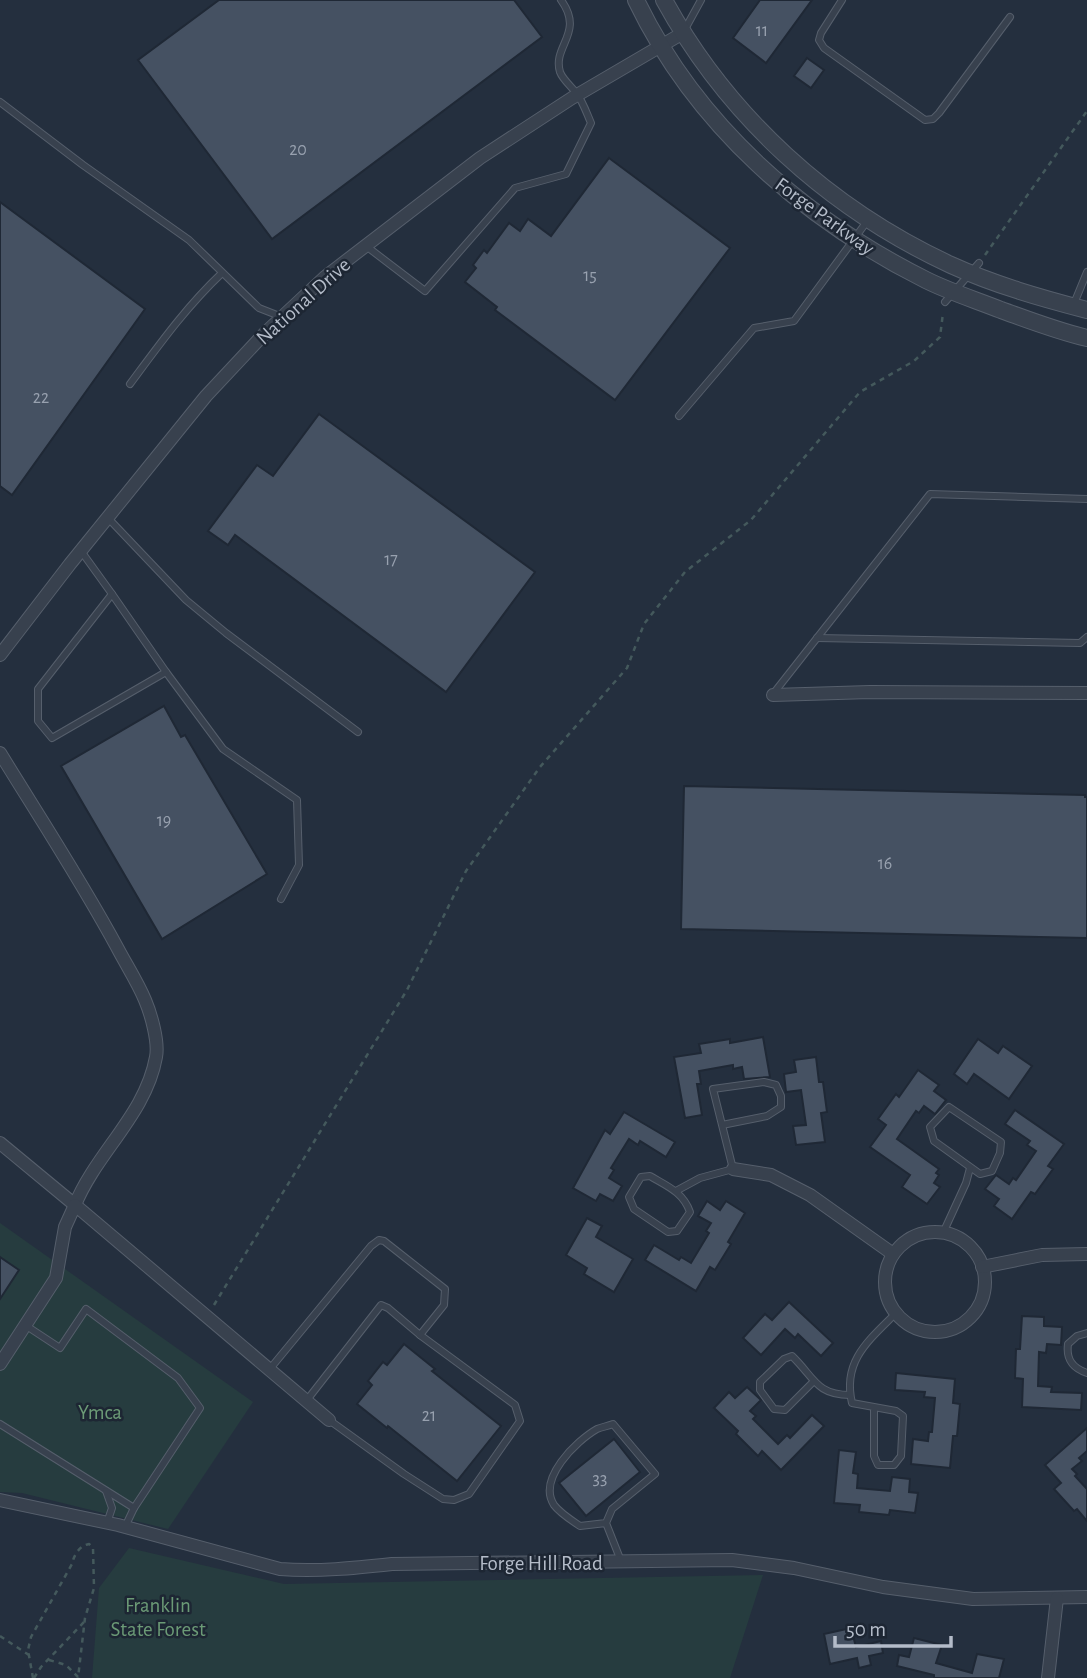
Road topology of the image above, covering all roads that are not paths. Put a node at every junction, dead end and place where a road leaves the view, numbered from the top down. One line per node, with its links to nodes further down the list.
1 (561, 0): 9 (lane)
2 (636, 0): 8 (street, Forge Parkway)
3 (664, 0): 7 (street, Forge Parkway)
4 (701, 0): 7 (lane)
5 (842, 0): 6 (lane)
6 (1010, 17)
7 (683, 33): 8 (street, National Drive); 11 (street, Forge Parkway)
8 (662, 46): 9 (street, National Drive); 12 (street, Forge Parkway)
9 (578, 95): 13 (street, National Drive); 13 (lane)
10 (0, 102): 16 (lane)
11 (869, 218): 12 (lane); 14 (street, Forge Parkway)
12 (854, 239): 17 (street, Forge Parkway); 22 (lane)
13 (366, 246): 19 (street, National Drive)
14 (975, 268): 17 (lane); 18 (street, Forge Parkway)
15 (1087, 272): 18 (lane)
16 (222, 273): 19 (lane); 21 (lane)
17 (949, 297): 20 (street, Forge Parkway)
18 (1080, 308)
19 (282, 317): 24 (street, National Drive)
20 (1087, 338)
21 (130, 384)
22 (679, 416)
23 (1087, 499): 28 (lane)
24 (108, 518): 25 (street, National Drive); 33 (lane)
25 (80, 551): 26 (lane); 29 (street, National Drive)
26 (112, 593): 30 (lane); 30 (lane)
27 (1087, 637): 28 (lane)
28 (817, 638): 32 (lane)
29 (2, 647)
30 (166, 672): 35 (lane)
31 (1087, 694): 32 (street)
32 (773, 695)
33 (358, 732)
34 (0, 753): 41 (street)
35 (281, 900)
36 (722, 1125): 36 (lane); 39 (lane)
37 (0, 1143): 41 (street)
38 (970, 1168): 38 (lane); 42 (lane)
39 (733, 1169): 40 (lane); 43 (street)
40 (676, 1191): 40 (lane)
41 (75, 1205): 47 (street); 51 (street)
42 (943, 1233): 43 (street); 45 (street)
43 (893, 1254): 46 (street)
44 (1087, 1254): 45 (street)
45 (982, 1266): 46 (street)
46 (895, 1313): 54 (lane)
47 (25, 1325): 50 (street); 61 (lane)
48 (1087, 1333): 52 (lane)
49 (420, 1335): 51 (lane); 55 (lane); 57 (lane)
50 (0, 1364)
51 (269, 1370): 55 (street)
52 (1087, 1373)
53 (814, 1381): 53 (lane); 54 (lane)
54 (850, 1395): 56 (lane)
55 (307, 1400): 57 (street)
56 (874, 1408): 56 (lane)
57 (328, 1420)
58 (0, 1424): 59 (lane)
59 (105, 1490): 61 (lane); 62 (lane)
60 (0, 1500): 62 (street, Forge Hill Road)
61 (134, 1508): 64 (lane)
62 (107, 1523): 64 (street, Forge Hill Road)
63 (606, 1523): 63 (lane); 65 (lane)
64 (125, 1527): 65 (street, Forge Hill Road)
65 (622, 1562): 67 (street, Forge Hill Road)
66 (1087, 1597): 67 (street, Forge Hill Road)
67 (1057, 1598): 68 (street)
68 (1048, 1678)

